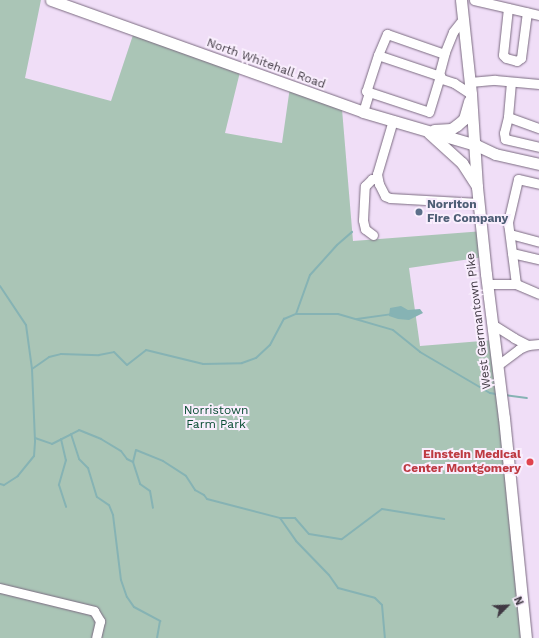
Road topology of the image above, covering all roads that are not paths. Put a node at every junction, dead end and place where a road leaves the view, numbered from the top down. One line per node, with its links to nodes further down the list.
1 (51, 0): 16 (main road, North Whitehall Road)
2 (461, 0): 7 (main road, West Germantown Pike)
3 (474, 0): 4 (street)
4 (508, 8): 5 (street); 5 (street)
5 (527, 12): 6 (street)
6 (539, 15)
7 (463, 19): 8 (street); 11 (main road, West Germantown Pike)
8 (444, 54): 9 (street); 10 (street)
9 (378, 55): 10 (street); 14 (street)
10 (440, 76): 14 (street); 15 (street)
11 (470, 82): 12 (street); 15 (main road, West Germantown Pike)
12 (511, 82): 13 (street); 17 (street)
13 (539, 84)
14 (369, 92): 16 (street)
15 (472, 94): 20 (main road); 21 (main road, West Germantown Pike)
16 (363, 112): 18 (main road, North Whitehall Road)
17 (508, 117): 19 (street); 22 (street)
18 (393, 120): 20 (main road, North Whitehall Road); 24 (street)
19 (539, 128)
20 (425, 130): 21 (main road, North Whitehall Road); 26 (main road)
21 (476, 145): 23 (main road, North Whitehall Road); 26 (main road, West Germantown Pike)
22 (539, 147)
23 (539, 164)
24 (377, 180): 27 (street); 29 (street)
25 (539, 184): 28 (street)
26 (477, 187): 27 (main road, West Germantown Pike)
27 (479, 203): 33 (main road, West Germantown Pike)
28 (510, 234): 30 (street); 31 (street)
29 (373, 235)
30 (539, 242)
31 (512, 253): 32 (street); 34 (street)
32 (539, 259)
33 (487, 284): 34 (street); 36 (main road, West Germantown Pike)
34 (516, 284): 35 (street)
35 (539, 294)
36 (492, 324): 38 (street); 39 (main road, West Germantown Pike)
37 (539, 344): 38 (street)
38 (528, 345): 39 (street)
39 (498, 365): 42 (main road, West Germantown Pike)
40 (0, 588): 41 (street)
41 (96, 638)
42 (526, 638)

